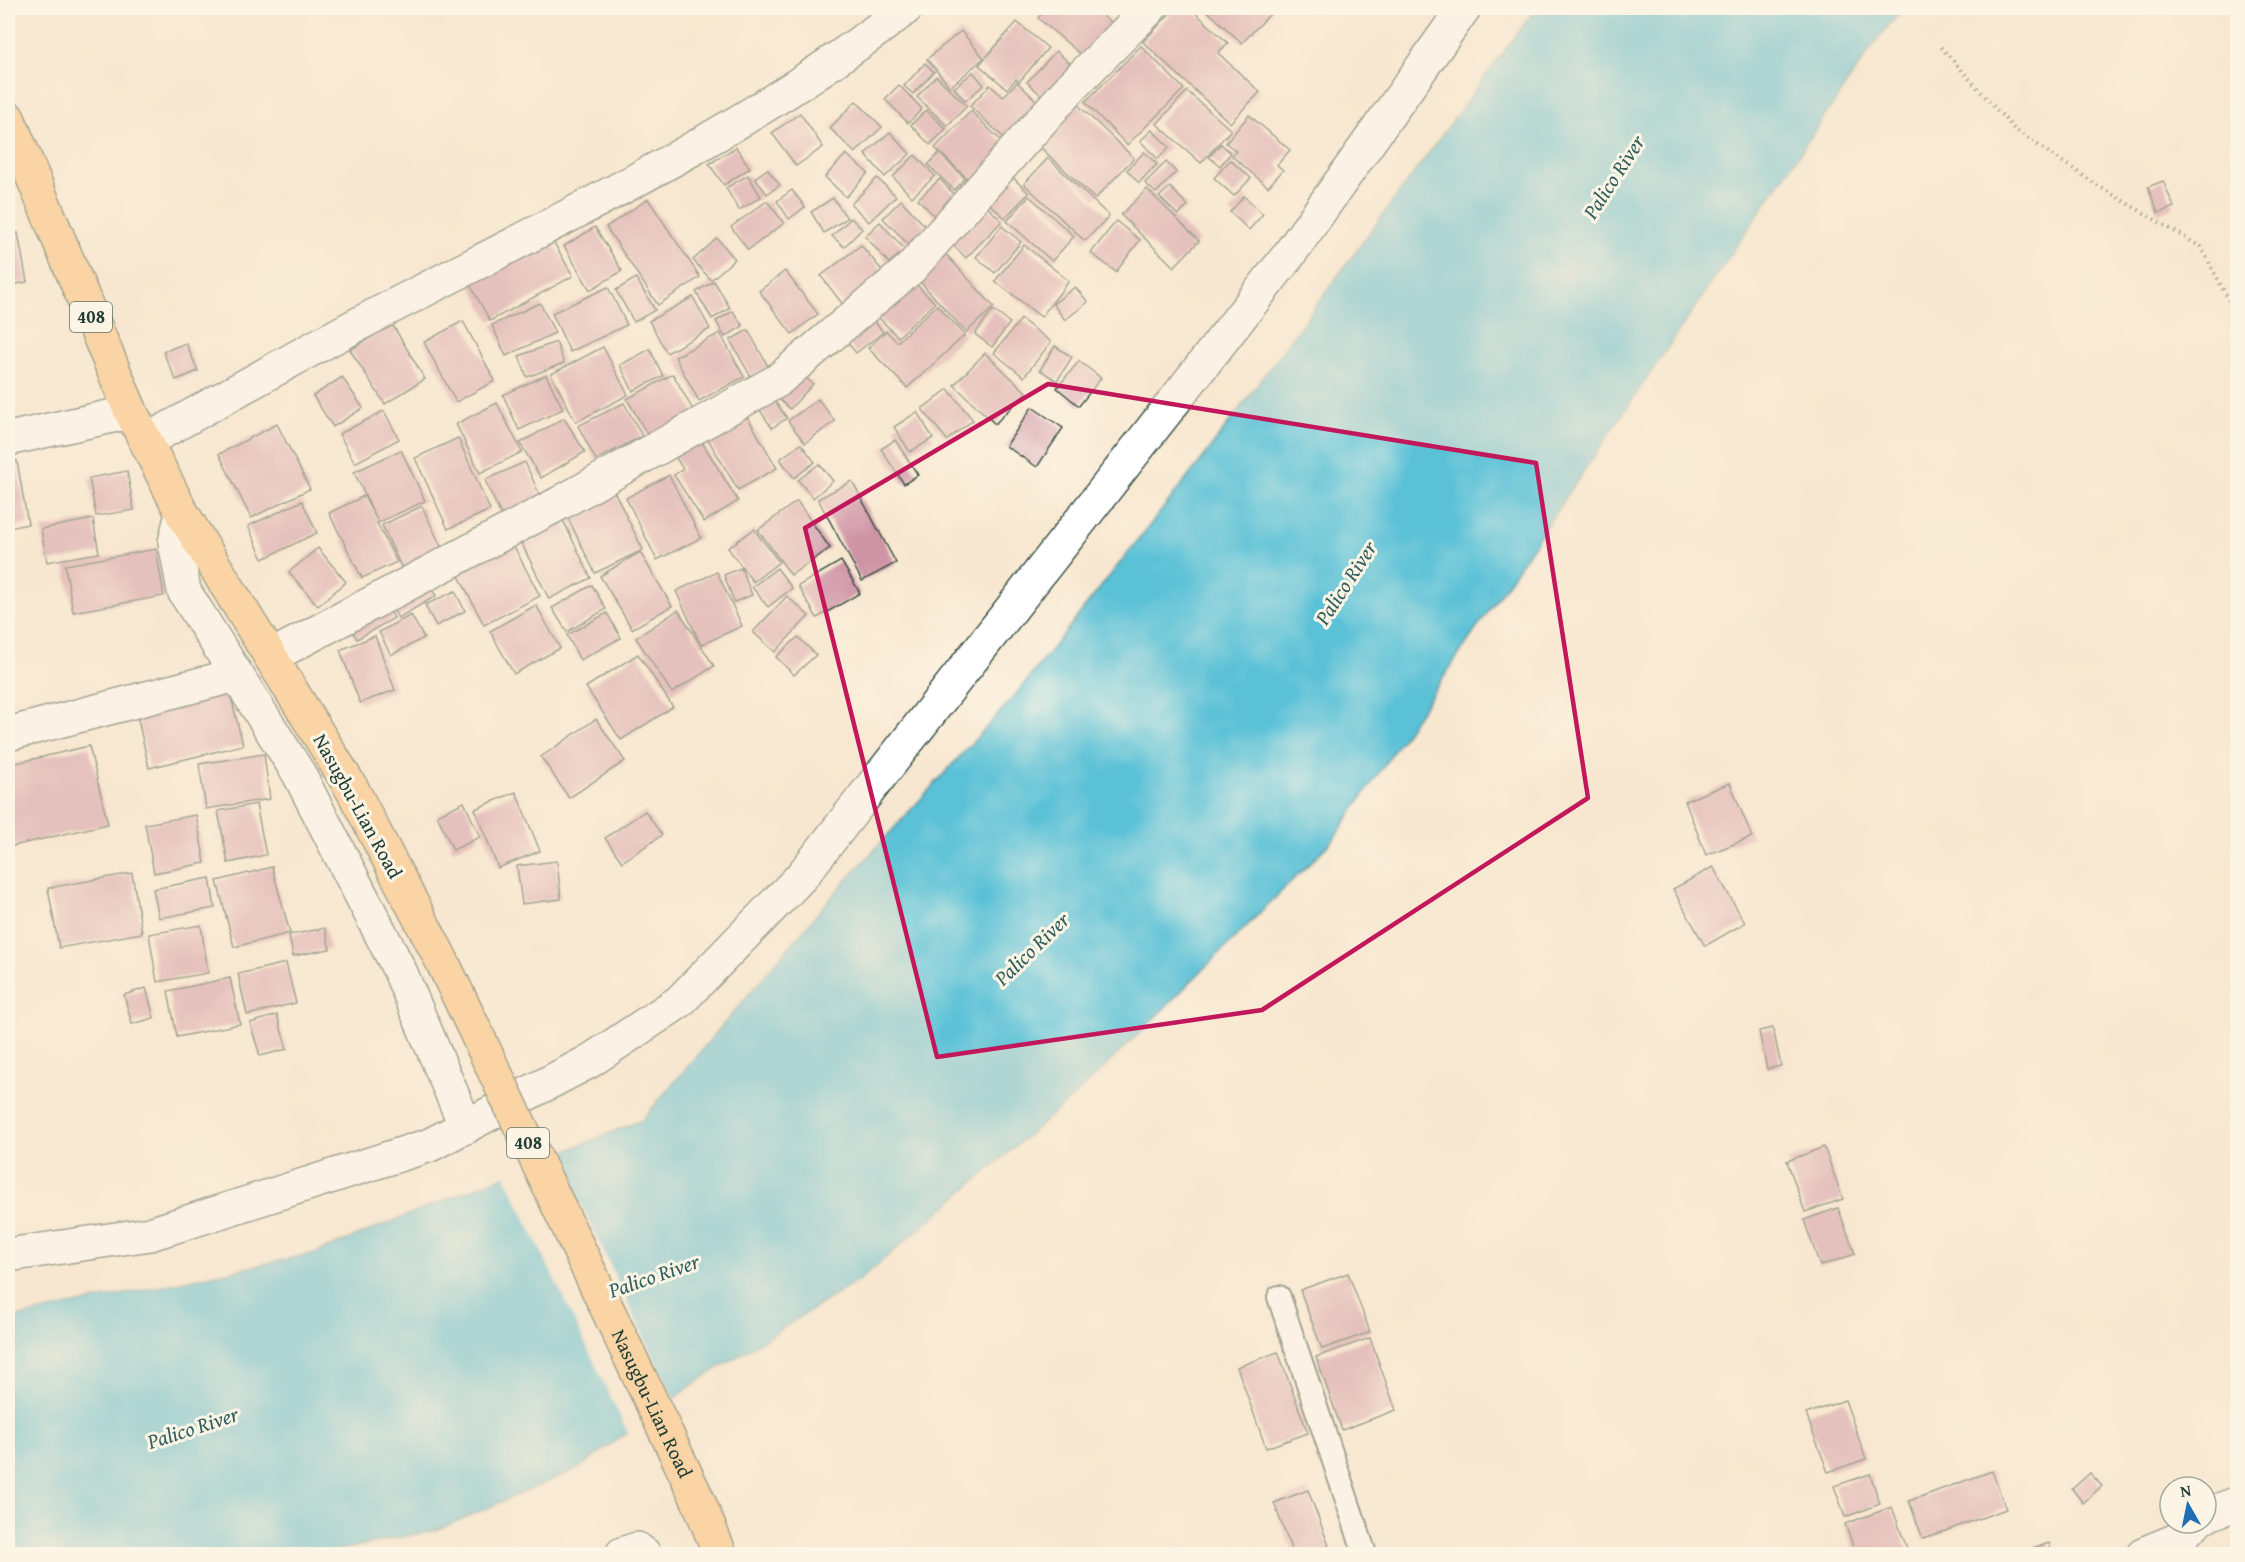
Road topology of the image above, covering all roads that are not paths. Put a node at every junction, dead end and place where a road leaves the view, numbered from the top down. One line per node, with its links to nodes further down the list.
1 (906, 8): 7 (street)
2 (1150, 8): 9 (street)
3 (1464, 8): 12 (street)
4 (8, 118): 5 (main road, Nasugbu-Lian Road / 408)
5 (131, 412): 6 (street); 7 (main road, Nasugbu-Lian Road / 408)
6 (8, 439)
7 (146, 441): 8 (main road, Nasugbu-Lian Road / 408)
8 (182, 513): 9 (main road, Nasugbu-Lian Road / 408); 10 (street)
9 (272, 657): 20 (main road, Nasugbu-Lian Road / 408, bridge)
10 (236, 675): 11 (street); 12 (street)
11 (8, 734)
12 (466, 1126): 13 (street)
13 (8, 1255)
14 (1279, 1297): 21 (lane)
15 (2238, 1503): 16 (street)
16 (2218, 1510)
17 (2182, 1535): 22 (street)
18 (622, 1554): 19 (street)
19 (644, 1554)
20 (720, 1554)
21 (1365, 1554)
22 (2143, 1554)

